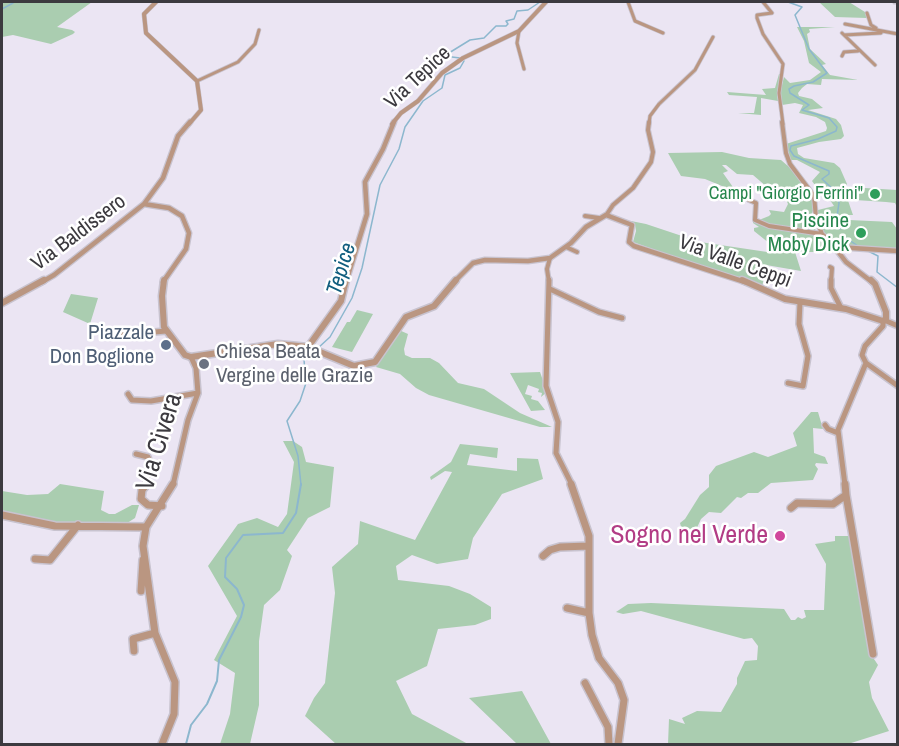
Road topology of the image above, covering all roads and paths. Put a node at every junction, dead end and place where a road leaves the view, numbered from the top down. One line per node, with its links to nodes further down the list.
1 (156, 2): 18 (street)
2 (546, 2): 9 (street, Via Tepice)
3 (628, 2): 11 (street)
4 (763, 2): 24 (street)
5 (867, 13): 8 (street)
6 (845, 24): 8 (street)
7 (259, 30): 18 (street)
8 (877, 30): 10 (street)
9 (519, 31): 17 (street); 40 (street, Via Tepice)
10 (885, 32): 12 (street); 14 (street)
11 (663, 33)
12 (897, 34)
13 (713, 37): 22 (street)
14 (859, 51): 15 (street); 16 (street)
15 (842, 56)
16 (875, 65)
17 (524, 69)
18 (197, 81): 20 (street, Via Baldissero)
19 (743, 193): 24 (street)
20 (144, 204): 33 (street, Via Baldissero); 38 (street)
21 (585, 216): 23 (street)
22 (609, 216): 23 (street); 32 (street, Via Valle Ceppi)
23 (599, 218): 25 (street)
24 (822, 234): 26 (street)
25 (566, 247): 28 (street); 29 (street)
26 (837, 247): 27 (street); 36 (street)
27 (897, 251)
28 (577, 252)
29 (550, 258): 31 (street); 40 (street)
30 (830, 267): 34 (street)
31 (549, 289): 35 (street); 56 (street)
32 (800, 302): 34 (street, Via Valle Ceppi); 43 (street)
33 (2, 303)
34 (841, 308): 36 (street, Via Valle Ceppi)
35 (622, 318)
36 (884, 320): 37 (street); 42 (street)
37 (897, 326)
38 (166, 331): 39 (street); 41 (street)
39 (120, 334)
40 (309, 348): 41 (street)
41 (190, 357): 45 (street, Via Civera)
42 (867, 363): 44 (street); 48 (street)
43 (788, 383)
44 (897, 386)
45 (198, 393): 46 (street); 51 (street, Via Civera)
46 (128, 394)
47 (825, 425): 48 (street)
48 (838, 433): 50 (street)
49 (136, 454): 51 (street)
50 (846, 495): 52 (street); 65 (street)
51 (162, 506): 55 (street, Via Civera)
52 (791, 508)
53 (2, 515): 54 (street)
54 (78, 525): 55 (street); 59 (street)
55 (146, 527): 57 (street)
56 (589, 546): 58 (street); 62 (street)
57 (144, 553): 60 (street); 63 (street)
58 (543, 556)
59 (35, 559)
60 (141, 591)
61 (567, 608): 62 (street)
62 (589, 613): 69 (street)
63 (155, 633): 64 (street); 67 (street)
64 (134, 651)
65 (873, 654)
66 (585, 683): 68 (street)
67 (162, 744)
68 (609, 744)
69 (618, 744)

